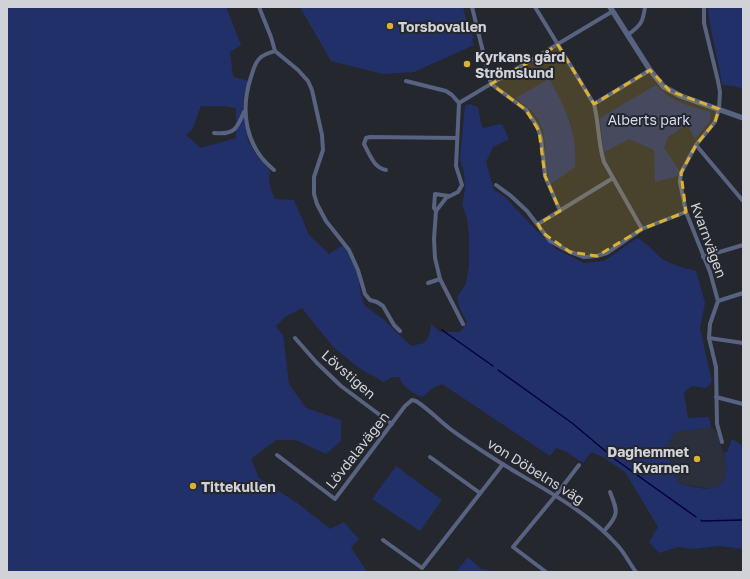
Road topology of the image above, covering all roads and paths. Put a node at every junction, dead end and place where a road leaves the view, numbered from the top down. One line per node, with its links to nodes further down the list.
1 (259, 7): 9 (street)
2 (472, 7): 12 (street)
3 (535, 7): 8 (street)
4 (645, 7): 7 (street)
5 (704, 7): 16 (street, Kvarnvägen)
6 (612, 9): 7 (street); 8 (street)
7 (629, 34): 10 (street)
8 (558, 45): 12 (street); 14 (street)
9 (274, 51): 15 (street); 41 (street)
10 (650, 70): 14 (street); 16 (street)
11 (406, 81): 13 (street)
12 (491, 84): 13 (street); 30 (street)
13 (459, 103): 19 (street)
14 (594, 104): 23 (street)
15 (245, 109): 18 (street); 21 (street)
16 (719, 109): 17 (street); 20 (street, Kvarnvägen)
17 (743, 118)
18 (214, 133)
19 (457, 138): 22 (street); 26 (street)
20 (696, 144): 27 (street); 31 (street, Kvarnvägen)
21 (274, 170)
22 (386, 170)
23 (613, 178): 30 (street); 33 (street)
24 (496, 185): 32 (street)
25 (743, 192): 27 (street)
26 (450, 196): 29 (street); 29 (street)
27 (739, 196): 28 (street)
28 (743, 201)
29 (436, 211): 36 (street)
30 (560, 211): 32 (street)
31 (686, 212): 33 (street); 35 (street, Kvarnvägen)
32 (538, 224): 33 (street)
33 (642, 229)
34 (743, 245): 35 (street)
35 (703, 257): 39 (street, Kvarnvägen)
36 (440, 279): 37 (street); 40 (street)
37 (428, 283)
38 (743, 293): 39 (street)
39 (718, 301): 43 (street)
40 (463, 324)
41 (400, 331)
42 (295, 338): 48 (street, Lövstigen)
43 (709, 338): 44 (street); 45 (street)
44 (743, 343)
45 (716, 397): 47 (street); 49 (street)
46 (414, 400): 48 (street, Lövdalavägen); 52 (street, von Döbelns väg)
47 (743, 404)
48 (392, 424): 50 (street, Lövdalavägen)
49 (722, 442)
50 (277, 455)
51 (430, 457): 55 (street)
52 (503, 464): 55 (street); 56 (street, von Döbelns väg)
53 (578, 465): 56 (street)
54 (610, 492): 57 (street)
55 (480, 493): 58 (street)
56 (556, 495): 57 (street, von Döbelns väg); 59 (street)
57 (604, 532): 60 (street, von Döbelns väg)
58 (382, 540)
59 (546, 572)
60 (636, 572)

